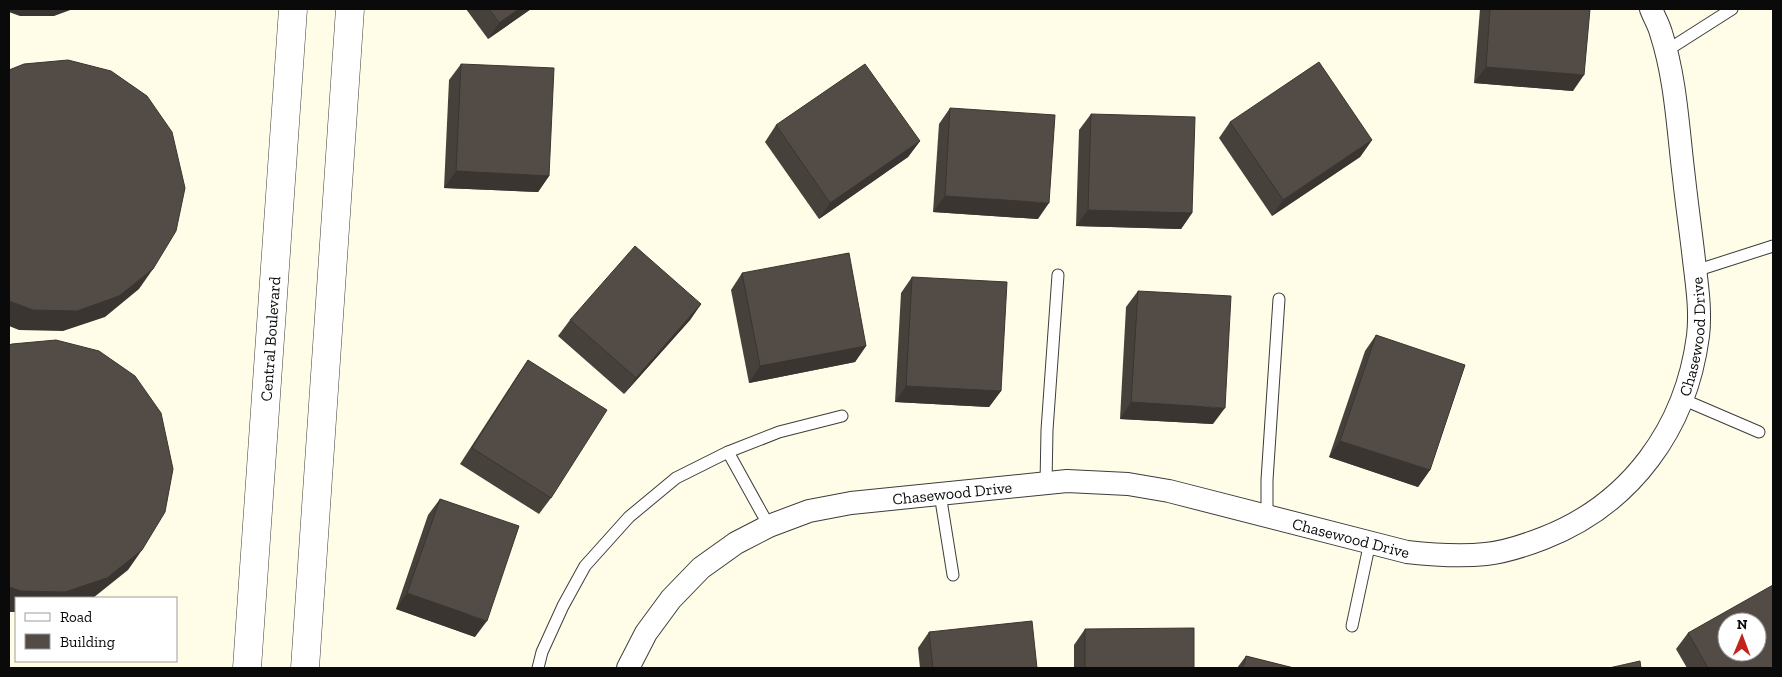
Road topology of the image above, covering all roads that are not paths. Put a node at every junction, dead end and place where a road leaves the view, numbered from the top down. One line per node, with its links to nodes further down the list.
1 (293, 9): 21 (street, Central Boulevard)
2 (350, 9): 22 (street)
3 (1651, 9): 5 (street, Chasewood Drive)
4 (1732, 9): 5 (lane)
5 (1666, 51): 7 (street, Chasewood Drive)
6 (1773, 246): 7 (lane)
7 (1695, 270): 10 (street, Chasewood Drive)
8 (1058, 275): 14 (lane)
9 (1279, 299): 16 (lane)
10 (1682, 399): 12 (lane); 18 (street, Chasewood Drive)
11 (842, 416): 13 (lane)
12 (1759, 432)
13 (728, 452): 17 (lane); 23 (lane)
14 (1046, 483): 15 (street, Chasewood Drive); 16 (street, Chasewood Drive)
15 (940, 494): 17 (street, Chasewood Drive); 19 (lane)
16 (1267, 516): 18 (street, Chasewood Drive)
17 (769, 526): 24 (street, Chasewood Drive)
18 (1370, 542): 20 (lane)
19 (953, 575)
20 (1352, 626)
21 (247, 668)
22 (305, 668)
23 (538, 668)
24 (628, 668)

